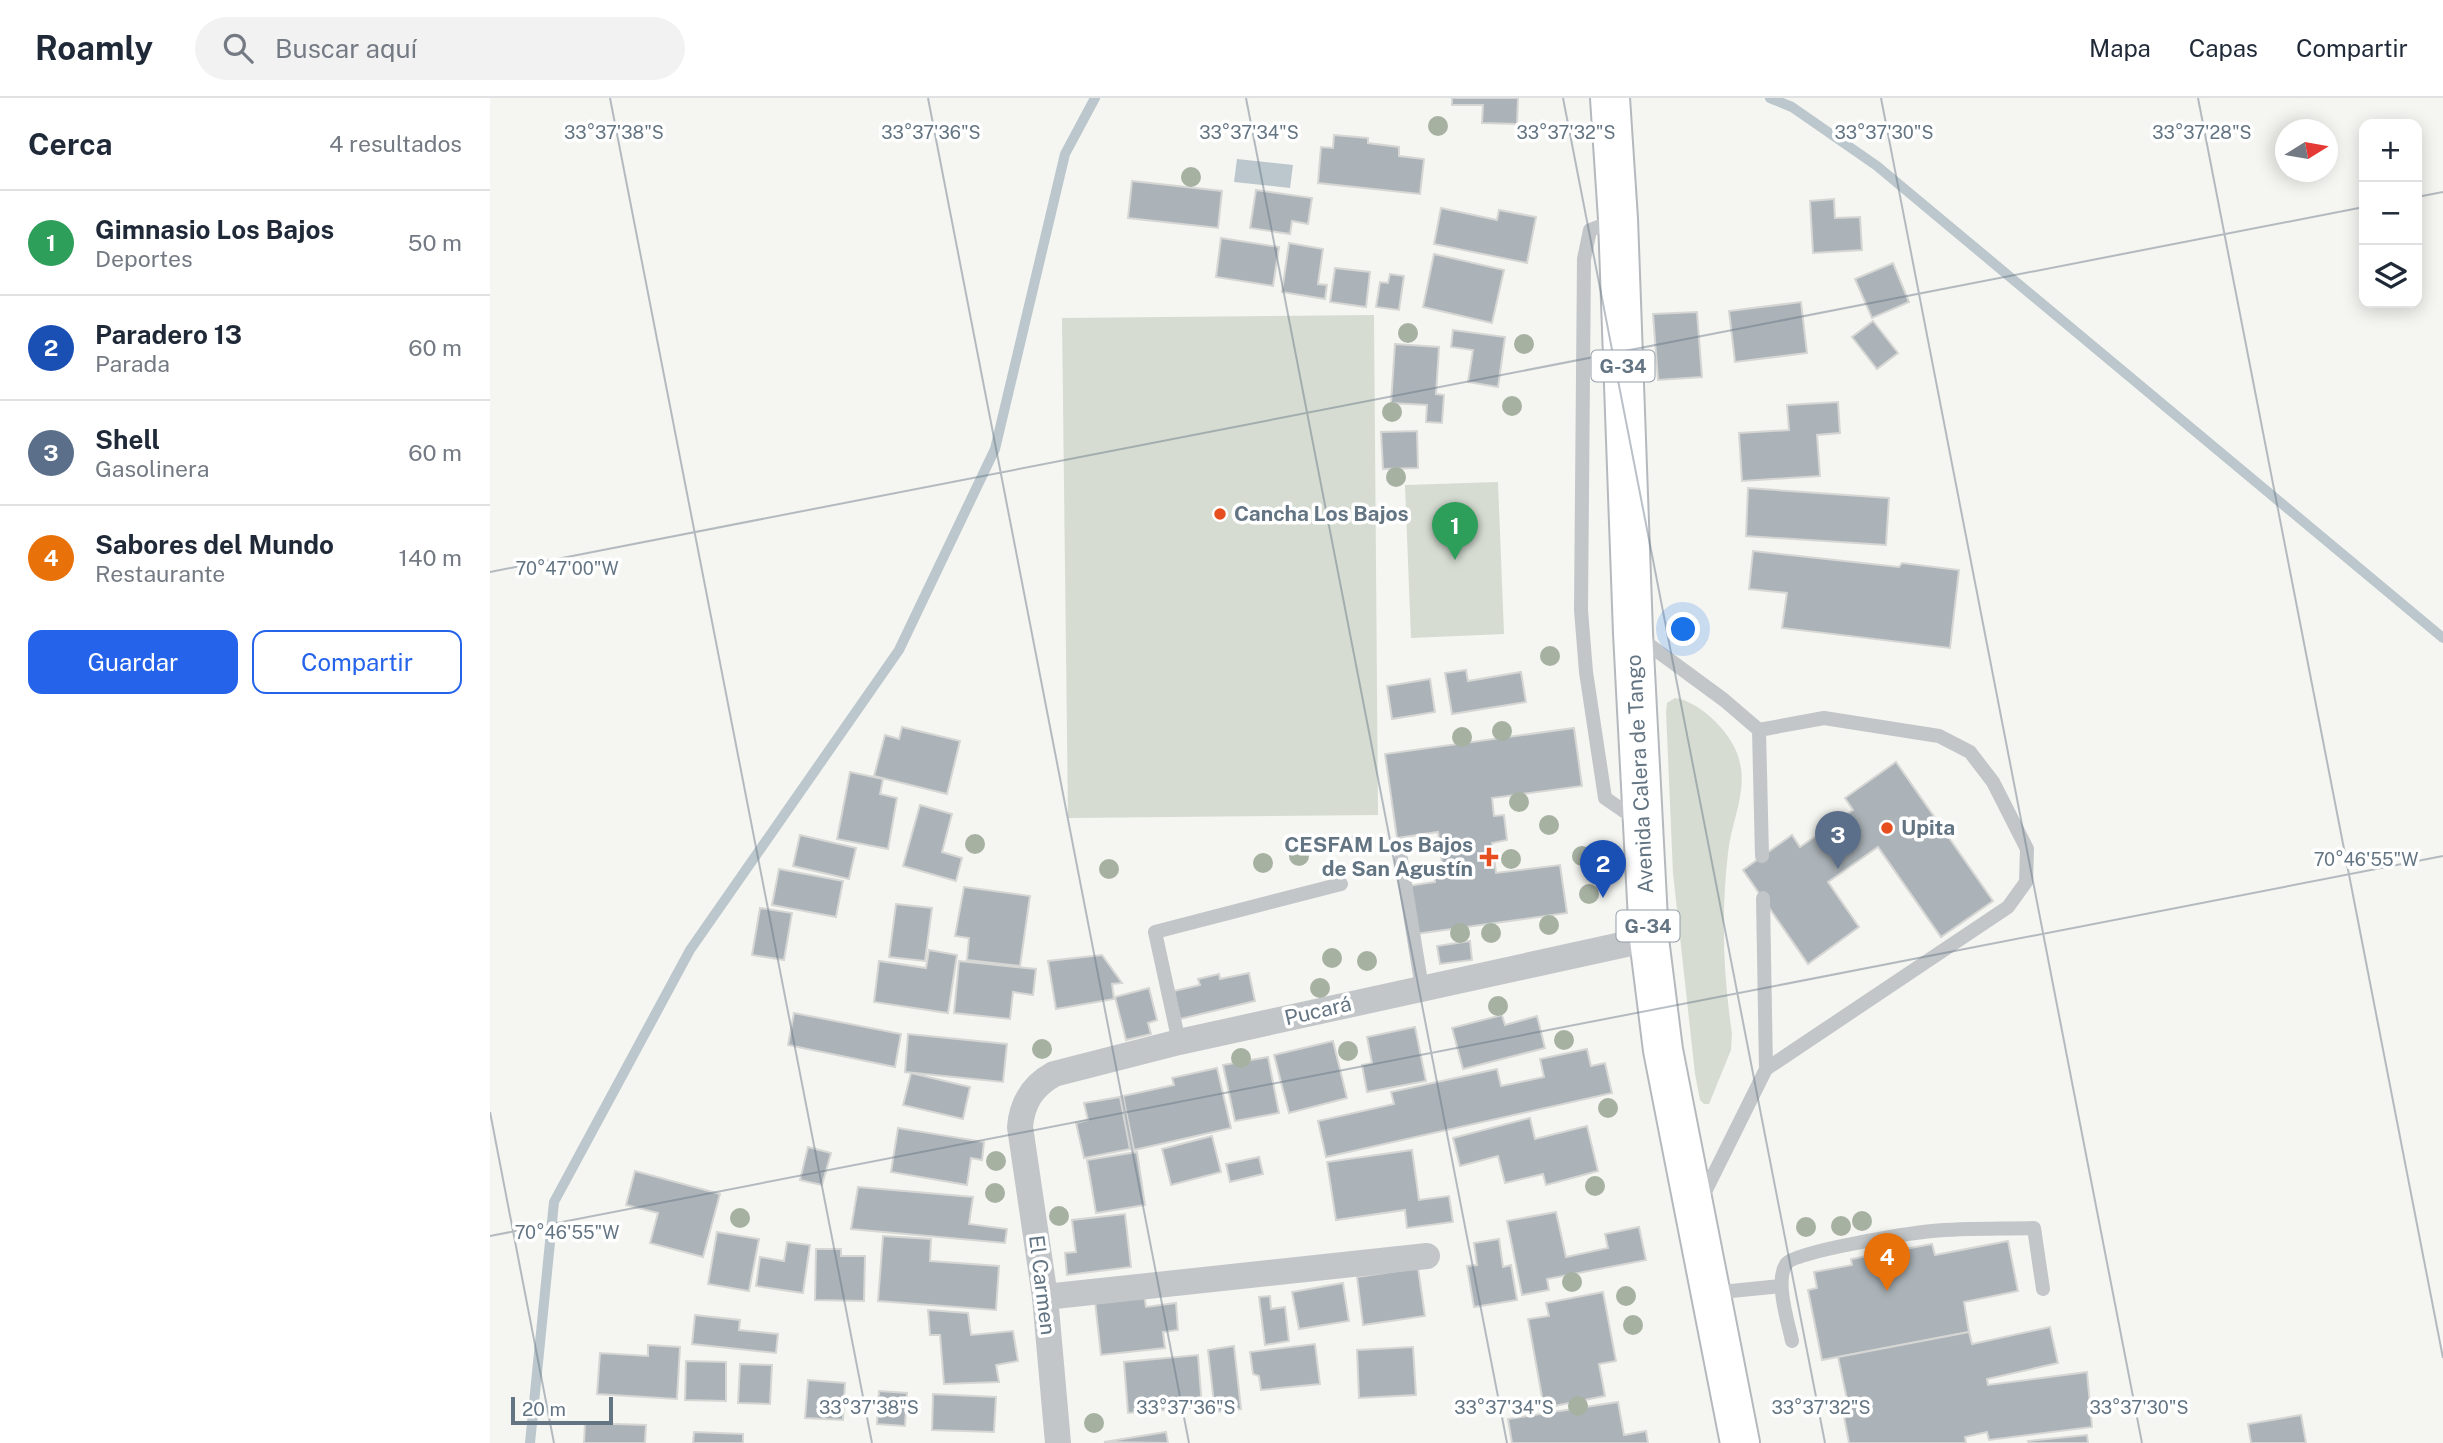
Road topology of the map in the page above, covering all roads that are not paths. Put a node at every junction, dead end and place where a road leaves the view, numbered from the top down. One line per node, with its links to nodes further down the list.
1 (1610, 98): 2 (main road, Avenida Calera de Tango / G-34)
2 (1618, 219): 3 (main road, Avenida Calera de Tango / G-34); 5 (lane)
3 (1633, 633): 4 (lane); 5 (main road, Avenida Calera de Tango / G-34)
4 (1759, 730): 6 (lane); 13 (lane)
5 (1642, 823): 10 (main road, Avenida Calera de Tango / G-34)
6 (1762, 856)
7 (1401, 859): 11 (lane)
8 (1341, 884): 12 (lane)
9 (1763, 898): 13 (lane)
10 (1649, 939): 11 (street, Pucará); 15 (main road, Avenida Calera de Tango / G-34)
11 (1422, 988): 12 (street, Pucará)
12 (1179, 1042): 14 (street, Pucará)
13 (1766, 1069): 15 (lane)
14 (1020, 1127): 20 (street, El Carmen)
15 (1695, 1214): 19 (main road, Avenida Calera de Tango / G-34)
16 (1427, 1256): 20 (street)
17 (1781, 1286): 18 (lane); 19 (lane); 21 (lane)
18 (2043, 1289)
19 (1710, 1293): 23 (main road, Avenida Calera de Tango / G-34)
20 (1045, 1297): 22 (street, El Carmen)
21 (1792, 1341)
22 (1058, 1443)
23 (1740, 1443)

